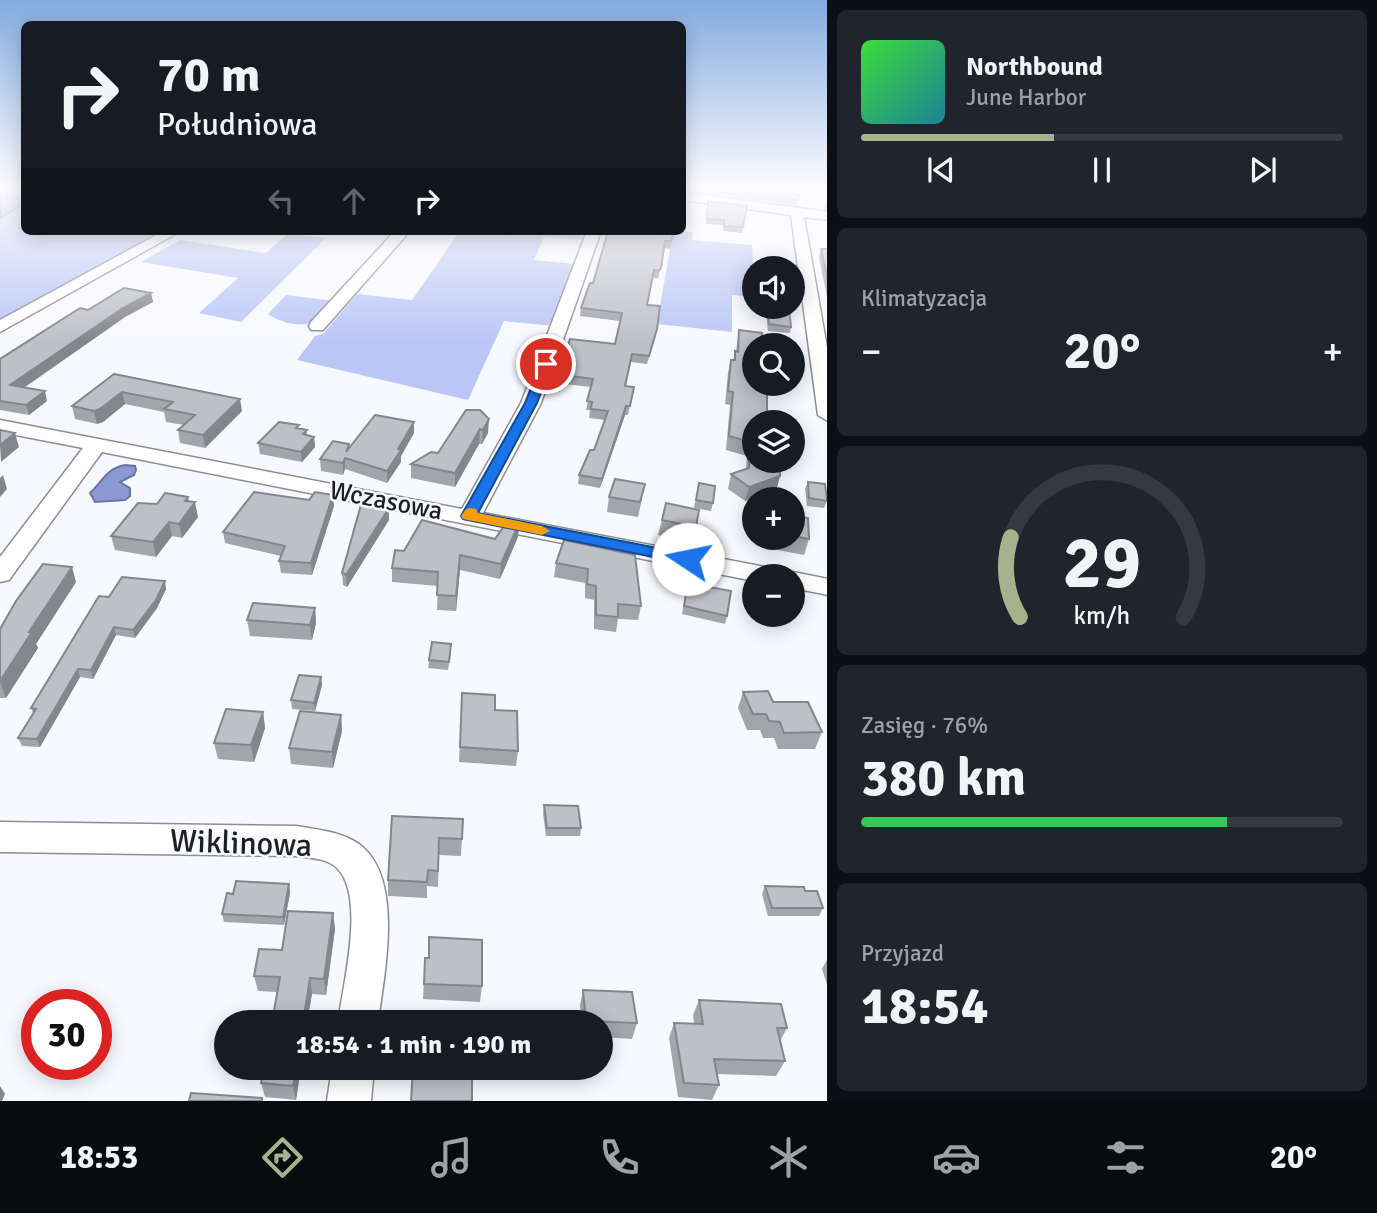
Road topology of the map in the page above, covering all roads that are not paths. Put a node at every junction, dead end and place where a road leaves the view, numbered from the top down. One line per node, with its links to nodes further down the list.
1 (159, 239): 6 (street)
2 (395, 239): 5 (street)
3 (591, 239): 10 (street)
4 (801, 239): 7 (street)
5 (317, 326)
6 (0, 327)
7 (827, 408)
8 (0, 426): 9 (street, Wczasowa)
9 (96, 446): 10 (street, Wczasowa); 12 (street)
10 (469, 516): 11 (street, Wczasowa)
11 (742, 570)
12 (0, 575)
13 (805, 582): 14 (street)
14 (827, 587)
15 (0, 837): 16 (street, Wiklinowa)
16 (359, 1010)
17 (352, 1080): 18 (street)
18 (349, 1101)

